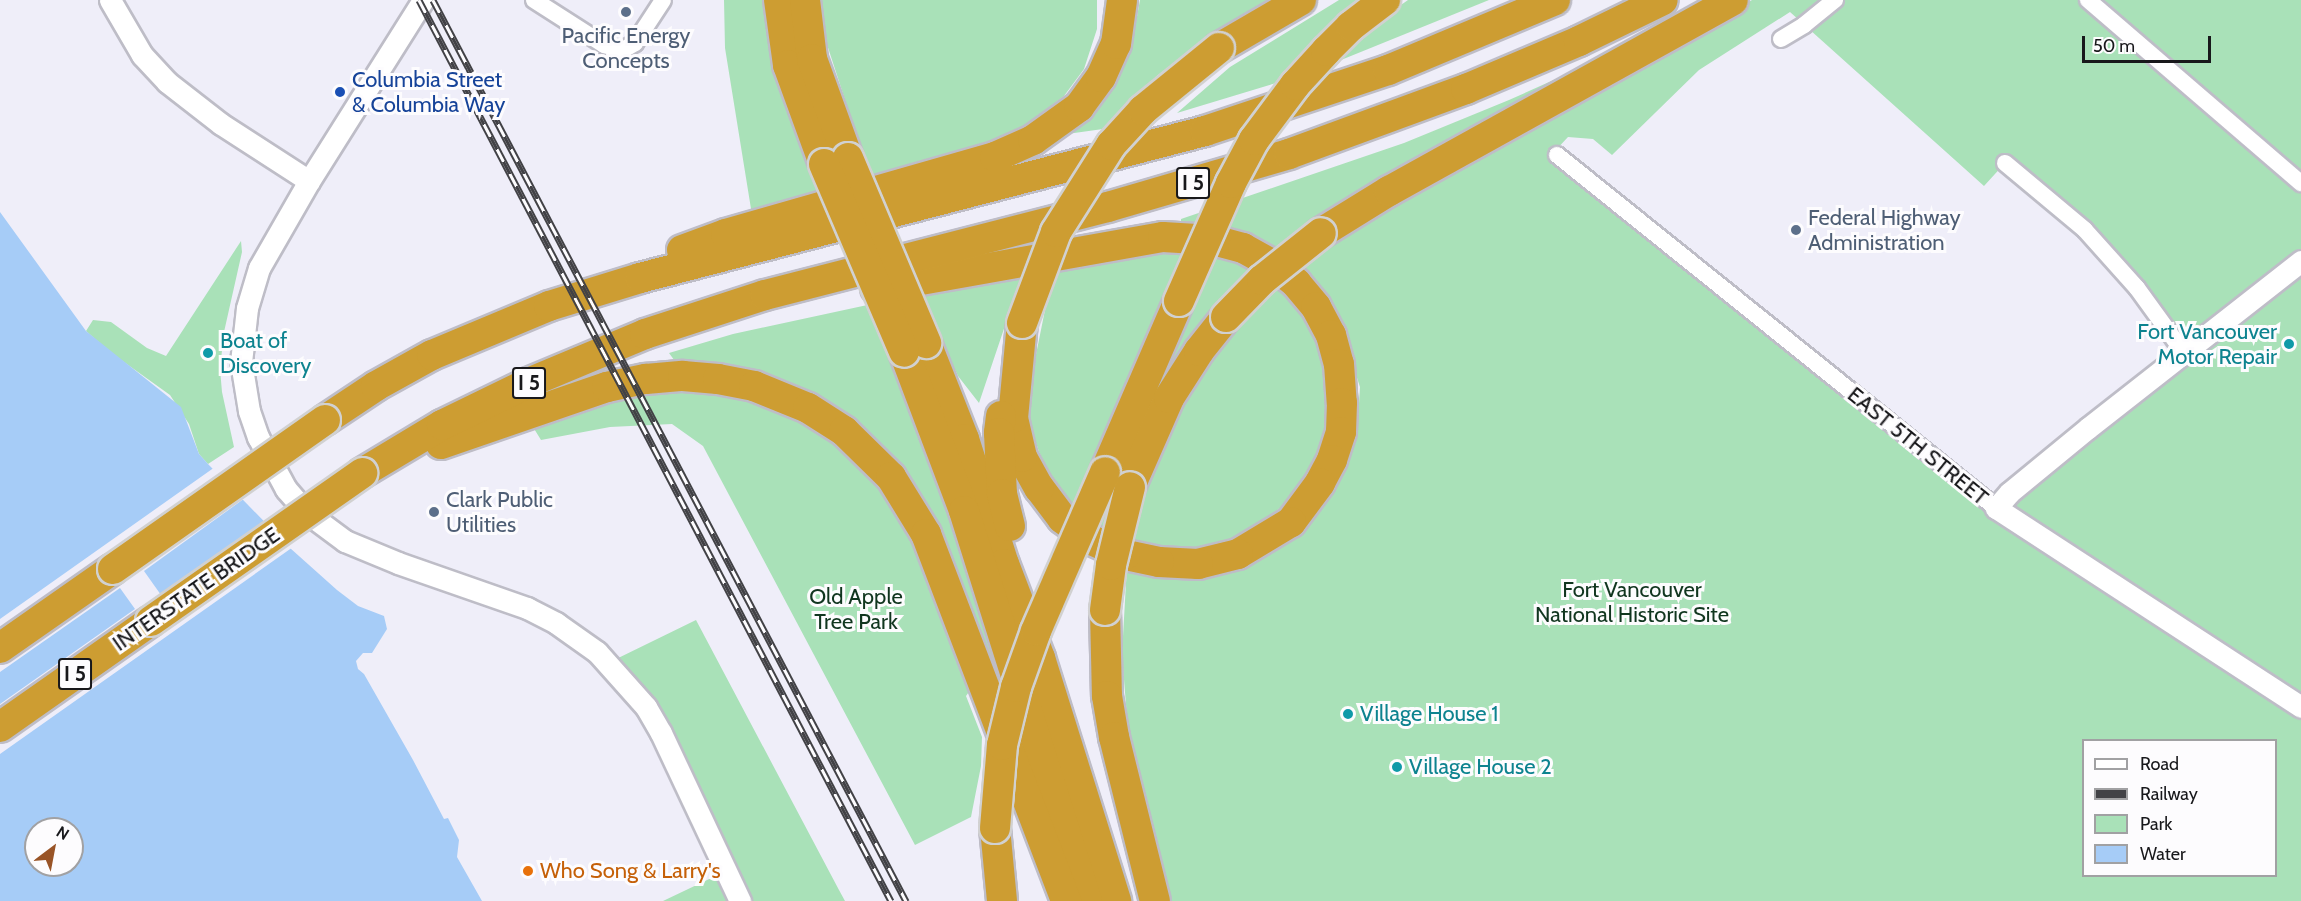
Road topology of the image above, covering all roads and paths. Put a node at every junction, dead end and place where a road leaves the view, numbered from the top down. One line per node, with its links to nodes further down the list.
1 (110, 0): 19 (street)
2 (423, 0): 19 (street)
3 (534, 0): 4 (street)
4 (663, 0)
5 (778, 0): 17 (highway)
6 (805, 0): 17 (highway)
7 (1122, 0): 22 (highway)
8 (1301, 0): 24 (highway, bridge)
9 (1385, 0): 34 (highway, bridge)
10 (1555, 0): 22 (highway, I 5)
11 (1663, 0): 23 (highway, I 5)
12 (1732, 0): 38 (highway, bridge)
13 (1835, 0): 15 (street)
14 (2088, 0): 20 (street)
15 (1781, 39)
16 (1557, 154): 28 (street, EAST 5TH STREET)
17 (836, 161): 25 (highway, bridge)
18 (2005, 162): 26 (street)
19 (309, 181): 33 (street)
20 (2301, 183)
21 (2301, 261): 26 (street)
22 (608, 287): 29 (highway, I 5, bridge)
23 (705, 314): 24 (highway); 27 (highway, I 5)
24 (1022, 323): 30 (highway)
25 (915, 347): 30 (highway); 36 (highway)
26 (2184, 353): 28 (street)
27 (362, 473): 32 (highway, INTERSTATE BRIDGE / I 5, bridge); 35 (highway)
28 (1996, 508): 31 (street, EAST 5TH STREET)
29 (0, 648)
30 (1040, 658): 37 (highway)
31 (2301, 706)
32 (0, 727)
33 (740, 901)
34 (1002, 901)
35 (1066, 901)
36 (1087, 901)
37 (1116, 901)
38 (1155, 901)

